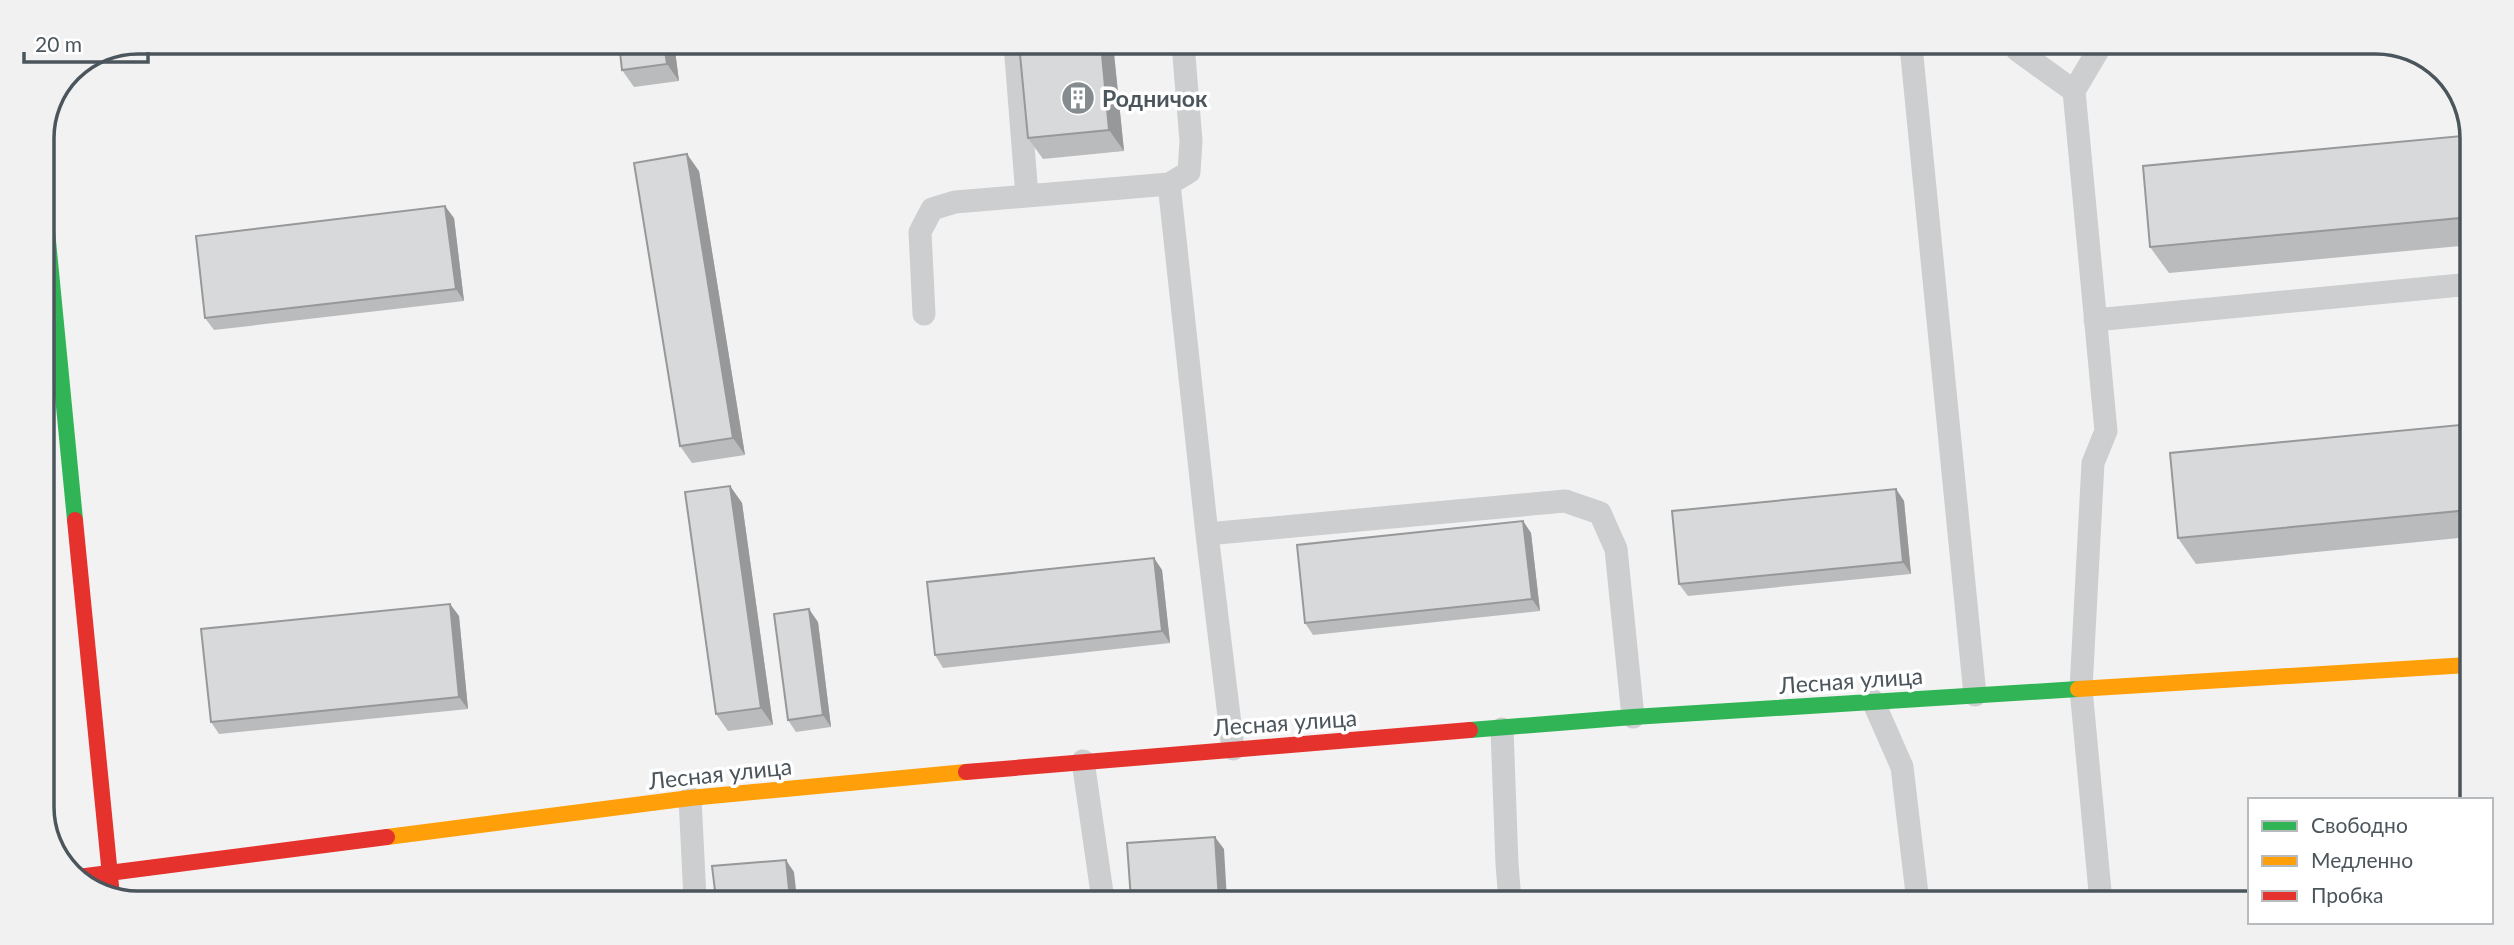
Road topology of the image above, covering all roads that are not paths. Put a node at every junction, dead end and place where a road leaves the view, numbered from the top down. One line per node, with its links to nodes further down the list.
1 (1015, 54): 8 (lane)
2 (1184, 54): 7 (lane)
3 (1912, 54): 16 (lane)
4 (2023, 54): 6 (lane)
5 (2096, 54): 6 (lane)
6 (2074, 91): 11 (lane)
7 (1169, 184): 8 (lane); 13 (lane)
8 (1027, 196): 10 (lane)
9 (2460, 285): 11 (lane)
10 (925, 314)
11 (2095, 320): 15 (lane)
12 (54, 398): 23 (street)
13 (1207, 534): 18 (lane); 20 (lane)
14 (2460, 665): 15 (street, Лесная улица)
15 (2081, 689): 16 (street, Лесная улица); 30 (lane)
16 (1975, 695): 17 (street, Лесная улица)
17 (1873, 701): 18 (street, Лесная улица); 29 (lane)
18 (1633, 717): 19 (street, Лесная улица)
19 (1502, 729): 20 (street, Лесная улица); 28 (lane)
20 (1233, 749): 21 (street, Лесная улица)
21 (1083, 761): 22 (street, Лесная улица); 27 (lane)
22 (690, 797): 23 (street, Лесная улица); 26 (lane)
23 (110, 871): 24 (street, Лесная улица); 25 (street)
24 (89, 875)
25 (112, 886)
26 (695, 891)
27 (1103, 891)
28 (1510, 891)
29 (1917, 891)
30 (2100, 891)

